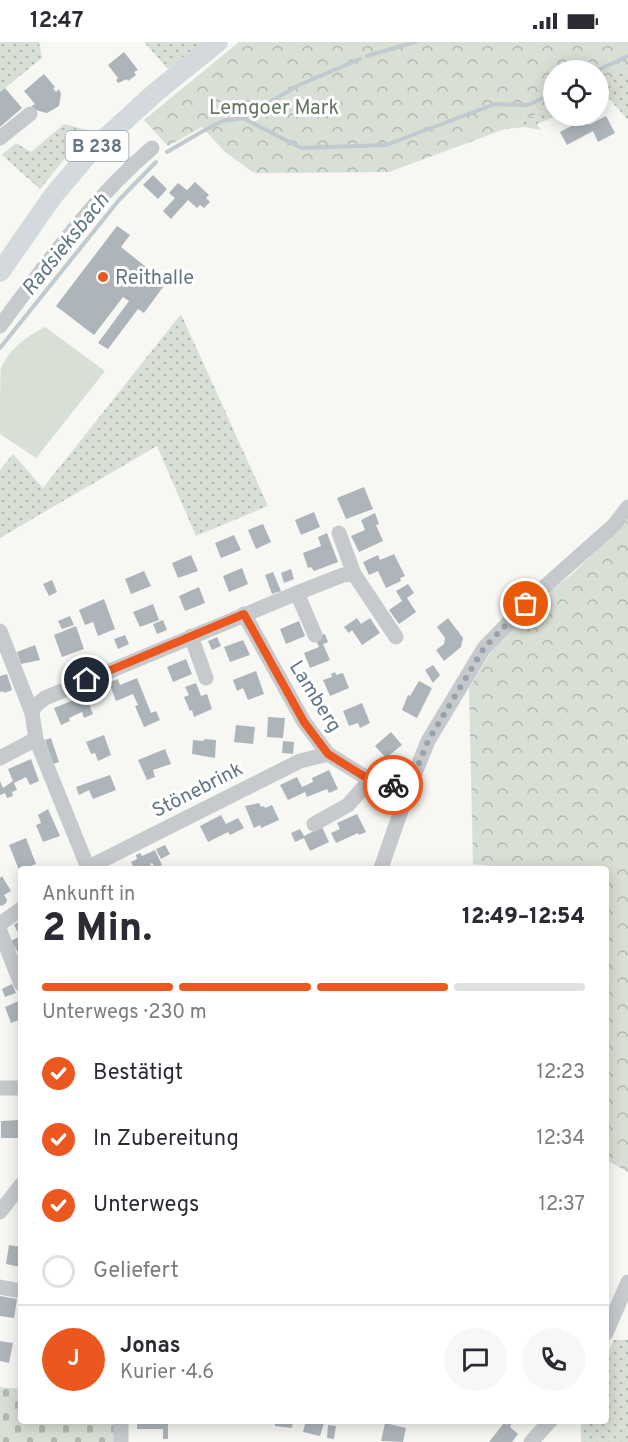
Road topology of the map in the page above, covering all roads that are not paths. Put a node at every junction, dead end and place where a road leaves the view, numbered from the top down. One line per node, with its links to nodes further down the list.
1 (218, 42): 5 (main road, B 238)
2 (30, 114): 3 (street)
3 (0, 138)
4 (152, 148): 6 (street)
5 (0, 272)
6 (0, 326)
7 (628, 507): 22 (street)
8 (339, 533): 9 (street)
9 (354, 574): 10 (street); 15 (street)
10 (297, 593): 11 (street); 13 (street)
11 (244, 614): 14 (street); 19 (street, Lamberg)
12 (0, 630): 17 (street, Stönebrink)
13 (315, 635)
14 (191, 636): 16 (street); 17 (street)
15 (396, 637)
16 (206, 678)
17 (32, 713): 18 (street, Stönebrink)
18 (36, 740): 20 (street); 24 (street, Stönebrink)
19 (328, 754): 21 (street, Lamberg); 25 (street, Stönebrink)
20 (0, 758)
21 (370, 780): 22 (street, Lamberg); 23 (street)
22 (409, 788): 26 (street)
23 (314, 824)
24 (86, 866)
25 (91, 866)
26 (382, 866)
27 (18, 911): 28 (street)
28 (0, 924)
29 (0, 931): 30 (street)
30 (18, 976)
31 (18, 1189): 32 (street)
32 (0, 1212)
33 (628, 1282): 36 (street)
34 (0, 1287): 35 (street)
35 (18, 1290)
36 (609, 1326)
37 (121, 1424): 39 (street)
38 (547, 1424): 40 (street)
39 (121, 1442)
40 (531, 1442)

